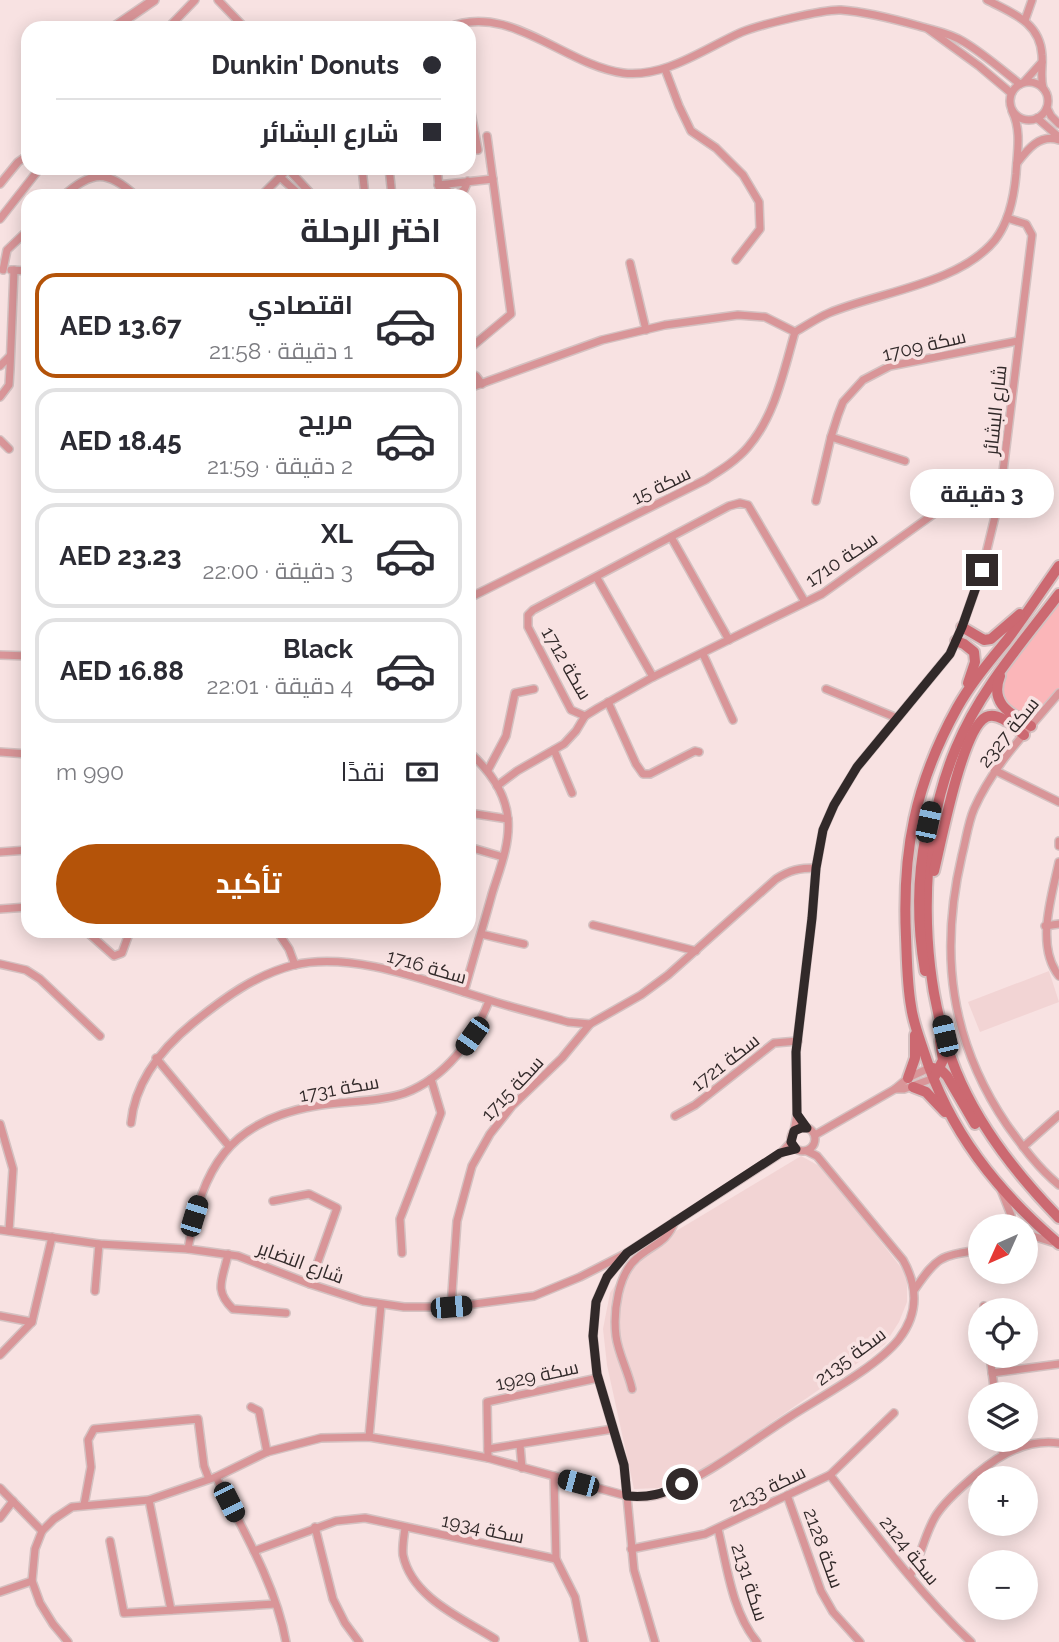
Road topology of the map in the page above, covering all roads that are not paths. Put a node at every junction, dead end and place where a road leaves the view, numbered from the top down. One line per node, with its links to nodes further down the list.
1 (154, 0): 7 (street)
2 (195, 0): 8 (street)
3 (218, 0): 9 (street)
4 (987, 0): 6 (street)
5 (1032, 0): 6 (street)
6 (1025, 20): 12 (street)
7 (123, 21)
8 (175, 21)
9 (238, 21)
10 (476, 22): 13 (street)
11 (928, 29): 13 (street); 14 (street); 16 (street)
12 (1042, 62): 14 (street); 15 (street)
13 (666, 68): 51 (street)
14 (1021, 83): 15 (street); 16 (street)
15 (1043, 88): 17 (street)
16 (1011, 93): 18 (street)
17 (1047, 108): 19 (street); 20 (street)
18 (1012, 111): 19 (street); 21 (street)
19 (1034, 119): 21 (street); 24 (street)
20 (1059, 124)
21 (1018, 133): 28 (street)
22 (487, 136): 25 (street)
23 (476, 139): 26 (street)
24 (1059, 139): 28 (street)
25 (489, 149): 26 (street); 35 (street)
26 (478, 150)
27 (21, 160): 36 (street)
28 (1016, 164): 48 (street)
29 (35, 175): 38 (street)
30 (100, 175): 40 (street)
31 (100, 175): 39 (street)
32 (295, 175): 43 (street)
33 (437, 175): 37 (street)
34 (280, 177): 41 (street); 42 (street)
35 (493, 179): 46 (street); 59 (street)
36 (0, 184)
37 (438, 185): 44 (street); 45 (street)
38 (24, 189)
39 (71, 189)
40 (127, 189)
41 (268, 189)
42 (293, 189)
43 (307, 189)
44 (439, 189)
45 (445, 189)
46 (464, 189)
47 (21, 192): 49 (street)
48 (1007, 218): 57 (street); 58 (street, شارع البشائر)
49 (0, 219)
50 (21, 237): 53 (street)
51 (736, 260)
52 (630, 263): 56 (street)
53 (1, 270): 54 (street)
54 (14, 270): 55 (street); 60 (street)
55 (21, 270)
56 (646, 330): 57 (street); 63 (street)
57 (796, 332): 75 (street, سكة 15)
58 (1018, 341): 66 (street, سكة 1709); 71 (street, شارع البشائر)
59 (476, 343)
60 (11, 355): 61 (street); 65 (street)
61 (0, 366)
62 (476, 376): 63 (street)
63 (482, 384): 64 (street)
64 (476, 386)
65 (0, 397)
66 (831, 437): 69 (street); 70 (street, سكة 1709)
67 (0, 440): 68 (street)
68 (9, 449)
69 (905, 461)
70 (816, 501)
71 (996, 514): 77 (street, سكة 1710); 79 (street, شارع البشائر)
72 (671, 537): 74 (street, سكة 1712); 77 (street, سكة 1712); 80 (street)
73 (1059, 566): 78 (main road)
74 (597, 578): 86 (street); 93 (street, سكة 1712)
75 (476, 594)
76 (1059, 594): 85 (main road)
77 (805, 602): 80 (street, سكة 1710)
78 (1033, 603): 79 (main road); 90 (main road)
79 (962, 627): 81 (street, شارع البشائر)
80 (729, 640): 82 (street, سكة 1710)
81 (956, 641): 90 (main road); 94 (street, شارع البشائر)
82 (703, 654): 86 (street, سكة 1710); 95 (street)
83 (0, 655): 84 (street)
84 (21, 656)
85 (1010, 657): 96 (main road); 97 (main road)
86 (653, 677): 91 (street, سكة 1710)
87 (534, 689): 103 (street)
88 (826, 689): 94 (street)
89 (1059, 693): 92 (street, سكة 2327)
90 (962, 699): 133 (main road)
91 (608, 702): 93 (street, سكة 1710); 100 (street)
92 (1055, 704): 96 (street, سكة 2327)
93 (585, 716): 98 (street, سكة 1710)
94 (897, 719): 115 (street, شارع البشائر)
95 (733, 720)
96 (1028, 730): 104 (street, سكة 2327); 116 (main road)
97 (956, 748): 116 (main road); 138 (main road)
98 (554, 750): 105 (street, سكة 1710); 106 (street)
99 (0, 752): 101 (street)
100 (699, 752)
101 (21, 754)
102 (476, 759): 103 (street)
103 (488, 770): 105 (street)
104 (994, 770): 107 (street); 152 (street, سكة 2327)
105 (497, 786): 109 (street)
106 (572, 793)
107 (1059, 802)
108 (476, 814): 109 (street)
109 (508, 819): 113 (street)
110 (476, 849): 113 (street)
111 (21, 850): 112 (street)
112 (0, 852)
113 (503, 857): 122 (street)
114 (1059, 862): 121 (street)
115 (816, 868): 127 (street, سكة 1715); 136 (street, شارع البشائر)
116 (928, 901): 158 (main road)
117 (21, 908): 118 (street)
118 (0, 909)
119 (1059, 924): 121 (street)
120 (593, 925): 127 (street)
121 (1045, 926): 130 (street)
122 (481, 934): 126 (street); 131 (street)
123 (94, 938): 124 (street)
124 (127, 938)
125 (282, 938): 129 (street)
126 (524, 944)
127 (696, 951): 134 (street, سكة 1715)
128 (0, 964): 135 (street)
129 (295, 965): 131 (street, سكة 1716); 137 (street, سكة 1716)
130 (1059, 976)
131 (464, 992): 132 (street, سكة 1716)
132 (489, 1000): 134 (street, سكة 1716); 139 (street, سكة 1731)
133 (914, 1022): 138 (main road); 140 (main road)
134 (590, 1024): 176 (street, سكة 1715)
135 (100, 1036)
136 (798, 1041): 141 (street, شارع البشائر); 143 (street, سكة 1721)
137 (156, 1059): 144 (street, سكة 1716); 151 (street)
138 (934, 1072): 140 (street); 146 (main road); 158 (main road)
139 (430, 1079): 151 (street, سكة 1731); 167 (street)
140 (910, 1082): 146 (main road); 149 (street)
141 (797, 1114): 147 (street); 148 (street, شارع البشائر)
142 (1059, 1115): 152 (street)
143 (675, 1116)
144 (131, 1123)
145 (0, 1124): 160 (street)
146 (957, 1127): 155 (main road)
147 (807, 1128): 148 (street); 149 (street)
148 (794, 1131): 150 (street)
149 (815, 1135): 153 (street)
150 (793, 1145): 153 (street); 159 (street)
151 (229, 1146): 165 (street, سكة 1731)
152 (1023, 1147): 154 (street, سكة 2327)
153 (811, 1149): 173 (street)
154 (1059, 1185)
155 (1001, 1189): 157 (street); 164 (main road)
156 (273, 1201): 171 (street)
157 (1011, 1214)
158 (1059, 1219)
159 (674, 1225): 168 (street); 186 (street)
160 (4, 1231): 161 (street, شارع النضاير)
161 (52, 1237): 163 (street, شارع النضاير); 179 (street)
162 (1038, 1238): 164 (street)
163 (99, 1244): 165 (street, شارع النضاير); 174 (street)
164 (1059, 1245)
165 (188, 1250): 169 (street, شارع النضاير)
166 (968, 1252): 173 (street)
167 (402, 1253)
168 (627, 1253): 170 (street, شارع النضاير); 172 (street)
169 (228, 1254): 171 (street, شارع النضاير); 177 (street)
170 (587, 1274): 172 (street); 176 (street, شارع النضاير)
171 (310, 1284): 175 (street, شارع النضاير)
172 (603, 1287): 184 (street)
173 (915, 1289): 203 (street, سكة 2135)
174 (95, 1291)
175 (381, 1305): 176 (street, شارع النضاير); 190 (street)
176 (451, 1307)
177 (286, 1313)
178 (0, 1316): 179 (street)
179 (32, 1322): 180 (street)
180 (0, 1355)
181 (1059, 1364): 183 (street)
182 (991, 1368): 183 (street)
183 (992, 1374): 185 (street)
184 (598, 1378): 189 (street); 193 (street, سكة 1929)
185 (993, 1382)
186 (632, 1388)
187 (251, 1407): 194 (street)
188 (894, 1413): 198 (street, سكة 2133)
189 (613, 1429): 192 (street); 203 (street)
190 (369, 1437): 194 (street); 196 (street)
191 (1059, 1443): 195 (street)
192 (520, 1445): 193 (street); 197 (street)
193 (488, 1449): 196 (street, سكة 1929)
194 (267, 1452): 200 (street)
195 (1003, 1454): 216 (street)
196 (488, 1458): 197 (street)
197 (522, 1468): 199 (street)
198 (830, 1475): 202 (street, سكة 2133); 216 (street, سكة 2124)
199 (554, 1476): 203 (street); 215 (street)
200 (212, 1478): 204 (street); 206 (street); 214 (street)
201 (0, 1488): 205 (street)
202 (787, 1495): 210 (street, سكة 2133); 228 (street, سكة 2128)
203 (627, 1496): 213 (street)
204 (149, 1500): 206 (street); 220 (street)
205 (13, 1501): 207 (street); 211 (street)
206 (84, 1505): 211 (street)
207 (0, 1518)
208 (315, 1527): 209 (street, سكة 1934); 214 (street, سكة 1934); 224 (street)
209 (405, 1528): 215 (street, سكة 1934); 221 (street)
210 (718, 1529): 213 (street, سكة 2133); 227 (street, سكة 2131)
211 (42, 1531): 217 (street)
212 (110, 1541): 220 (street)
213 (631, 1549): 226 (street)
214 (254, 1551): 219 (street)
215 (556, 1559): 225 (street)
216 (910, 1576): 229 (street, سكة 2124)
217 (32, 1581): 218 (street); 222 (street)
218 (0, 1592)
219 (275, 1604): 220 (street); 223 (street)
220 (172, 1610)
221 (495, 1639)
222 (68, 1642)
223 (286, 1642)
224 (359, 1642)
225 (584, 1642)
226 (655, 1642)
227 (757, 1642)
228 (860, 1642)
229 (971, 1642)

